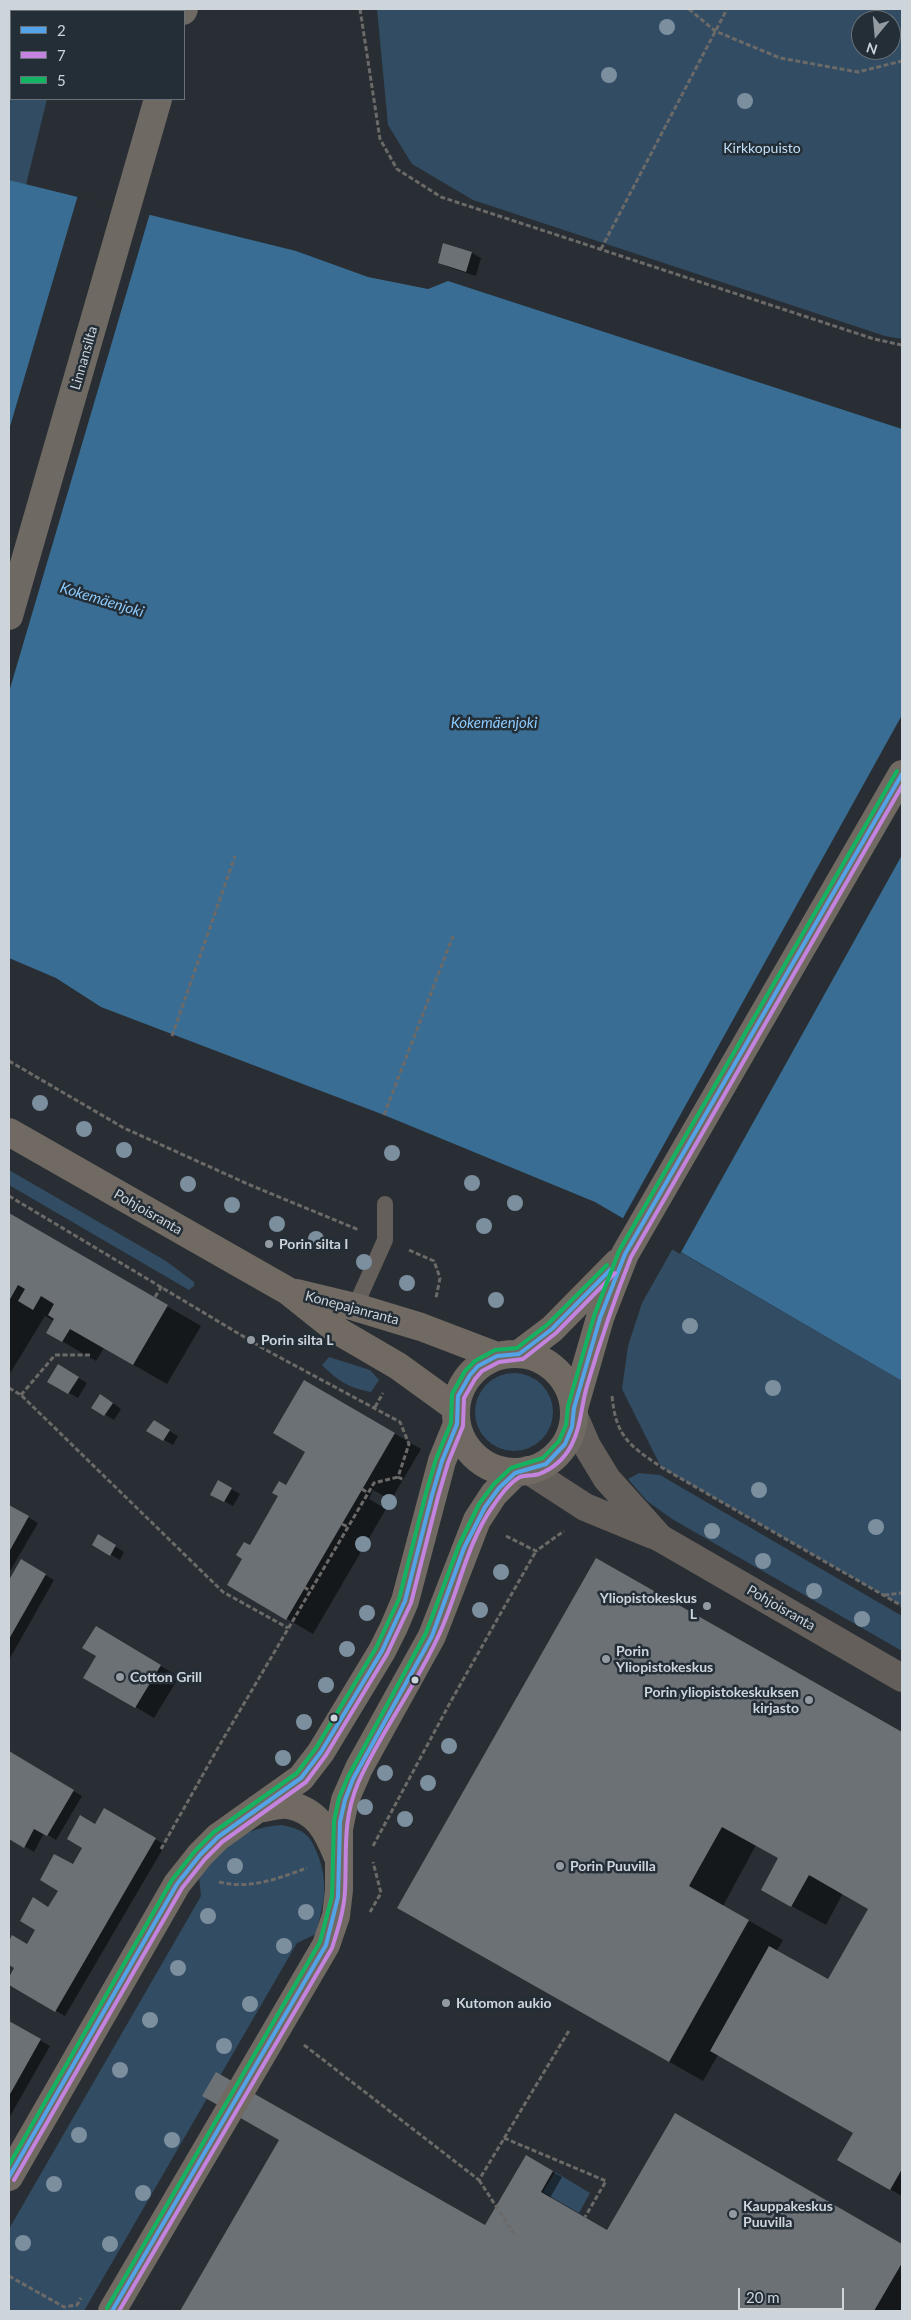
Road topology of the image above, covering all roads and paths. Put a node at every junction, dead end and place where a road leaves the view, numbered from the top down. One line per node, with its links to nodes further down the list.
1 (360, 9): 7 (path)
2 (689, 9): 4 (path)
3 (727, 9): 4 (path)
4 (715, 30): 5 (path); 7 (path)
5 (902, 61)
6 (158, 100): 9 (main road, Linnansilta)
7 (601, 250): 8 (path)
8 (902, 345)
9 (9, 616)
10 (902, 774): 20 (main road)
11 (235, 856): 13 (path)
12 (453, 936): 15 (path)
13 (172, 1036)
14 (9, 1061): 19 (path)
15 (384, 1115)
16 (9, 1132): 22 (main road, Pohjoisranta)
17 (9, 1196): 21 (path)
18 (385, 1204): 19 (lane)
19 (386, 1240): 24 (lane); 25 (path)
20 (625, 1254): 27 (main road); 33 (main road)
21 (162, 1286): 23 (path); 32 (path)
22 (288, 1291): 24 (main road, Konepajanranta); 28 (main road, Konepajanranta)
23 (155, 1297)
24 (355, 1307): 25 (main road, Konepajanranta)
25 (421, 1327): 27 (main road, Konepajanranta)
26 (90, 1355): 31 (path)
27 (508, 1355): 33 (main road); 34 (main road)
28 (398, 1366): 32 (path); 34 (main road, Konepajanranta)
29 (9, 1388): 31 (path)
30 (612, 1392): 48 (path)
31 (20, 1395): 50 (path)
32 (375, 1407): 36 (path)
33 (574, 1412): 35 (main road); 44 (street, Pohjoisranta)
34 (457, 1416): 35 (main road); 39 (main road)
35 (522, 1471): 40 (street, Pohjoisranta); 41 (main road)
36 (398, 1477): 38 (path); 39 (path)
37 (362, 1489): 38 (path)
38 (368, 1493): 43 (path)
39 (432, 1495): 52 (main road)
40 (585, 1507): 41 (path); 44 (street, Pohjoisranta)
41 (477, 1520): 53 (main road)
42 (342, 1524): 43 (path)
43 (348, 1527): 46 (path)
44 (660, 1538): 51 (street, Pohjoisranta)
45 (304, 1588): 46 (path)
46 (310, 1591): 50 (path)
47 (902, 1593): 48 (path)
48 (883, 1595): 49 (path)
49 (902, 1606)
50 (288, 1628): 54 (path)
51 (902, 1678)
52 (254, 1810): 53 (main road); 54 (main road)
53 (337, 1855): 54 (path); 64 (main road)
54 (187, 1870): 58 (main road)
55 (570, 2029): 57 (path)
56 (298, 2040): 59 (path)
57 (504, 2138): 59 (path); 60 (path)
58 (9, 2177)
59 (479, 2180): 61 (path)
60 (585, 2217)
61 (516, 2237)
62 (9, 2276): 63 (path)
63 (85, 2291)
64 (112, 2311)

